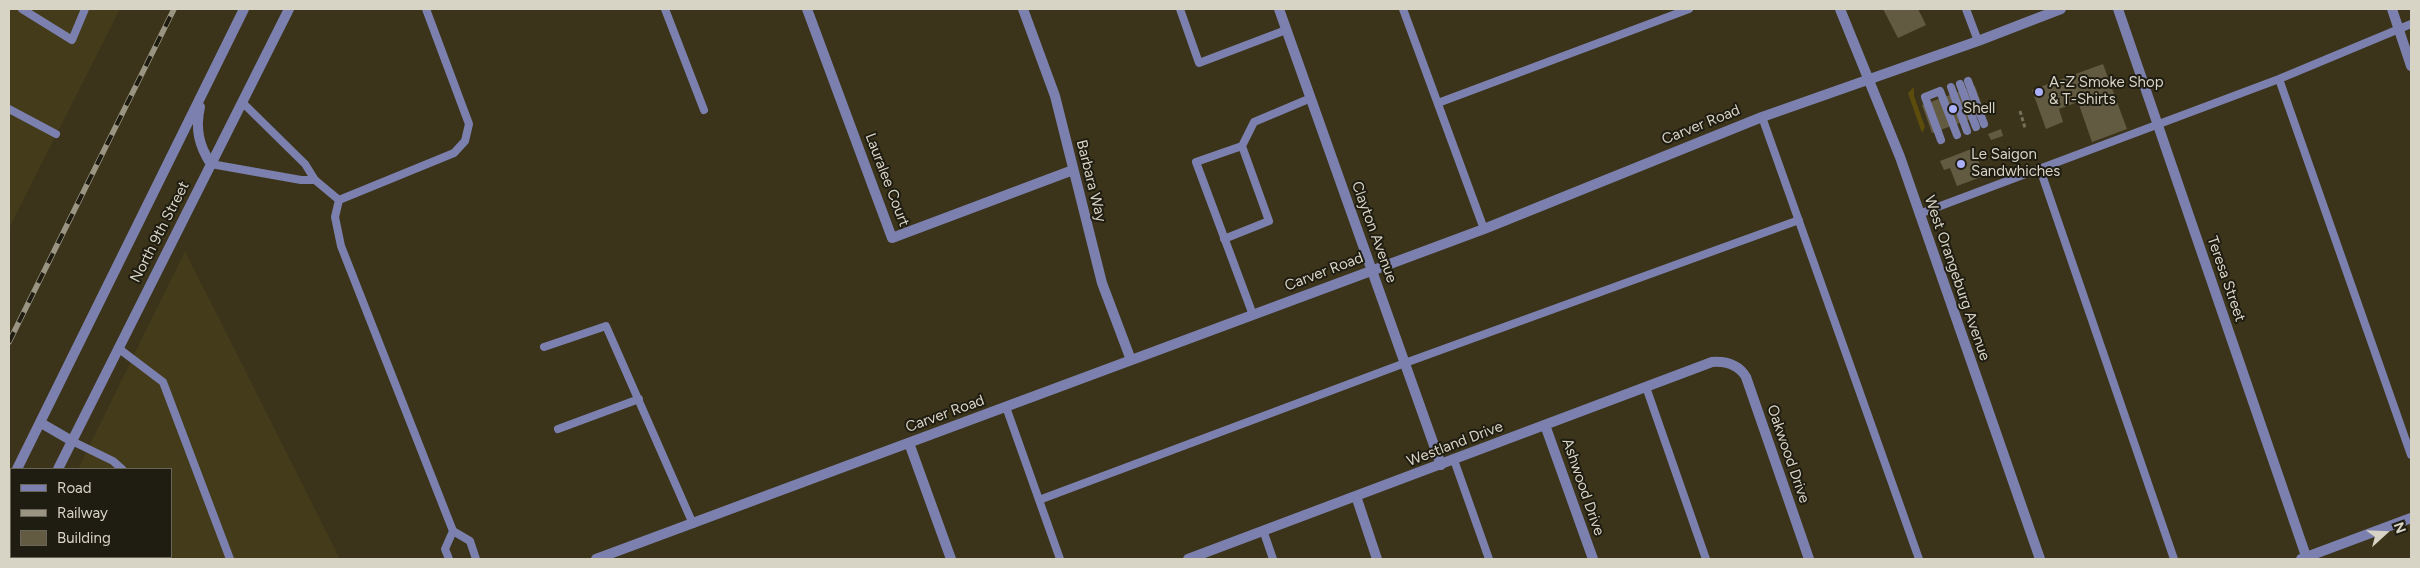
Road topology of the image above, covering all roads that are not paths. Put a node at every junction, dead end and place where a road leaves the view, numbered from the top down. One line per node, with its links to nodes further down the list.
1 (22, 9): 2 (lane)
2 (86, 9)
3 (244, 9): 27 (street, North 9th Street)
4 (289, 9): 29 (street, North 9th Street)
5 (426, 9): 45 (lane)
6 (665, 9): 32 (lane)
7 (808, 9): 43 (street, Lauralee Court)
8 (1023, 9): 43 (street, Barbara Way)
9 (1180, 9): 20 (lane)
10 (1278, 9): 20 (street, Clayton Avenue)
11 (1403, 9): 30 (lane)
12 (1689, 9): 30 (lane)
13 (1840, 9): 23 (street, West Orangeburg Avenue)
14 (1966, 9): 21 (lane)
15 (2061, 9): 21 (street, Carver Road)
16 (2118, 9): 35 (street, Teresa Street)
17 (2392, 9): 19 (street)
18 (2411, 24): 19 (lane)
19 (2398, 29): 22 (street); 24 (lane)
20 (1286, 30): 28 (street, Clayton Avenue)
21 (1978, 41): 23 (street, Carver Road)
22 (2411, 66)
23 (1868, 79): 33 (street, Carver Road); 46 (street, West Orangeburg Avenue)
24 (2278, 80): 35 (lane); 65 (lane)
25 (1964, 83): 34 (lane)
26 (1951, 87): 36 (lane)
27 (202, 94): 41 (street); 60 (street, North 9th Street)
28 (1311, 98): 40 (lane); 50 (street, Clayton Avenue)
29 (242, 102): 41 (street, North 9th Street); 44 (lane)
30 (1438, 103): 48 (lane)
31 (9, 108): 37 (lane)
32 (704, 110)
33 (1762, 117): 47 (lane); 48 (street, Carver Road)
34 (1980, 126)
35 (2158, 126): 42 (lane); 93 (street, Teresa Street)
36 (1967, 131)
37 (56, 134)
38 (1957, 135): 39 (lane)
39 (1942, 140)
40 (1242, 146): 49 (lane); 49 (lane)
41 (211, 164): 44 (lane); 53 (street, North 9th Street)
42 (2040, 169): 46 (lane); 92 (lane)
43 (1073, 170): 54 (street, Barbara Way)
44 (315, 180): 45 (lane)
45 (339, 200): 76 (lane)
46 (1919, 214): 91 (street, West Orangeburg Avenue)
47 (1799, 220): 55 (lane); 90 (lane)
48 (1484, 229): 50 (street, Carver Road)
49 (1224, 239): 51 (lane)
50 (1372, 270): 51 (street, Carver Road); 55 (street, Clayton Avenue)
51 (1253, 315): 54 (street, Carver Road)
52 (544, 347): 58 (lane)
53 (118, 348): 63 (street, North 9th Street); 77 (lane)
54 (1131, 360): 59 (street, Carver Road)
55 (1405, 363): 67 (street, Clayton Avenue); 72 (lane)
56 (1732, 364): 57 (street, Westland Drive); 89 (street, Oakwood Drive)
57 (1646, 387): 61 (street, Westland Drive); 88 (lane)
58 (639, 399): 62 (lane); 74 (lane)
59 (1006, 407): 64 (street, Carver Road); 72 (lane)
60 (41, 423): 63 (street); 68 (street, North 9th Street)
61 (1545, 425): 66 (street, Westland Drive); 87 (street, Ashwood Drive)
62 (558, 429)
63 (72, 441): 69 (street, North 9th Street); 70 (lane)
64 (909, 444): 74 (street, Carver Road); 81 (street)
65 (2411, 455)
66 (1454, 460): 67 (street, Westland Drive); 86 (lane)
67 (1441, 465): 71 (street, Westland Drive)
68 (18, 468)
69 (58, 468)
70 (121, 468)
71 (1356, 496): 75 (street, Westland Drive); 85 (street)
72 (1039, 500): 82 (lane)
73 (2411, 518): 93 (street)
74 (693, 524): 80 (street, Carver Road)
75 (1262, 530): 83 (street, Westland Drive); 84 (lane)
76 (453, 531): 78 (lane); 79 (lane)
77 (230, 559)
78 (450, 559)
79 (476, 559)
80 (596, 559)
81 (951, 559)
82 (1060, 559)
83 (1188, 559)
84 (1273, 559)
85 (1377, 559)
86 (1489, 559)
87 (1593, 559)
88 (1706, 559)
89 (1808, 559)
90 (1919, 559)
91 (2040, 559)
92 (2174, 559)
93 (2304, 559)

